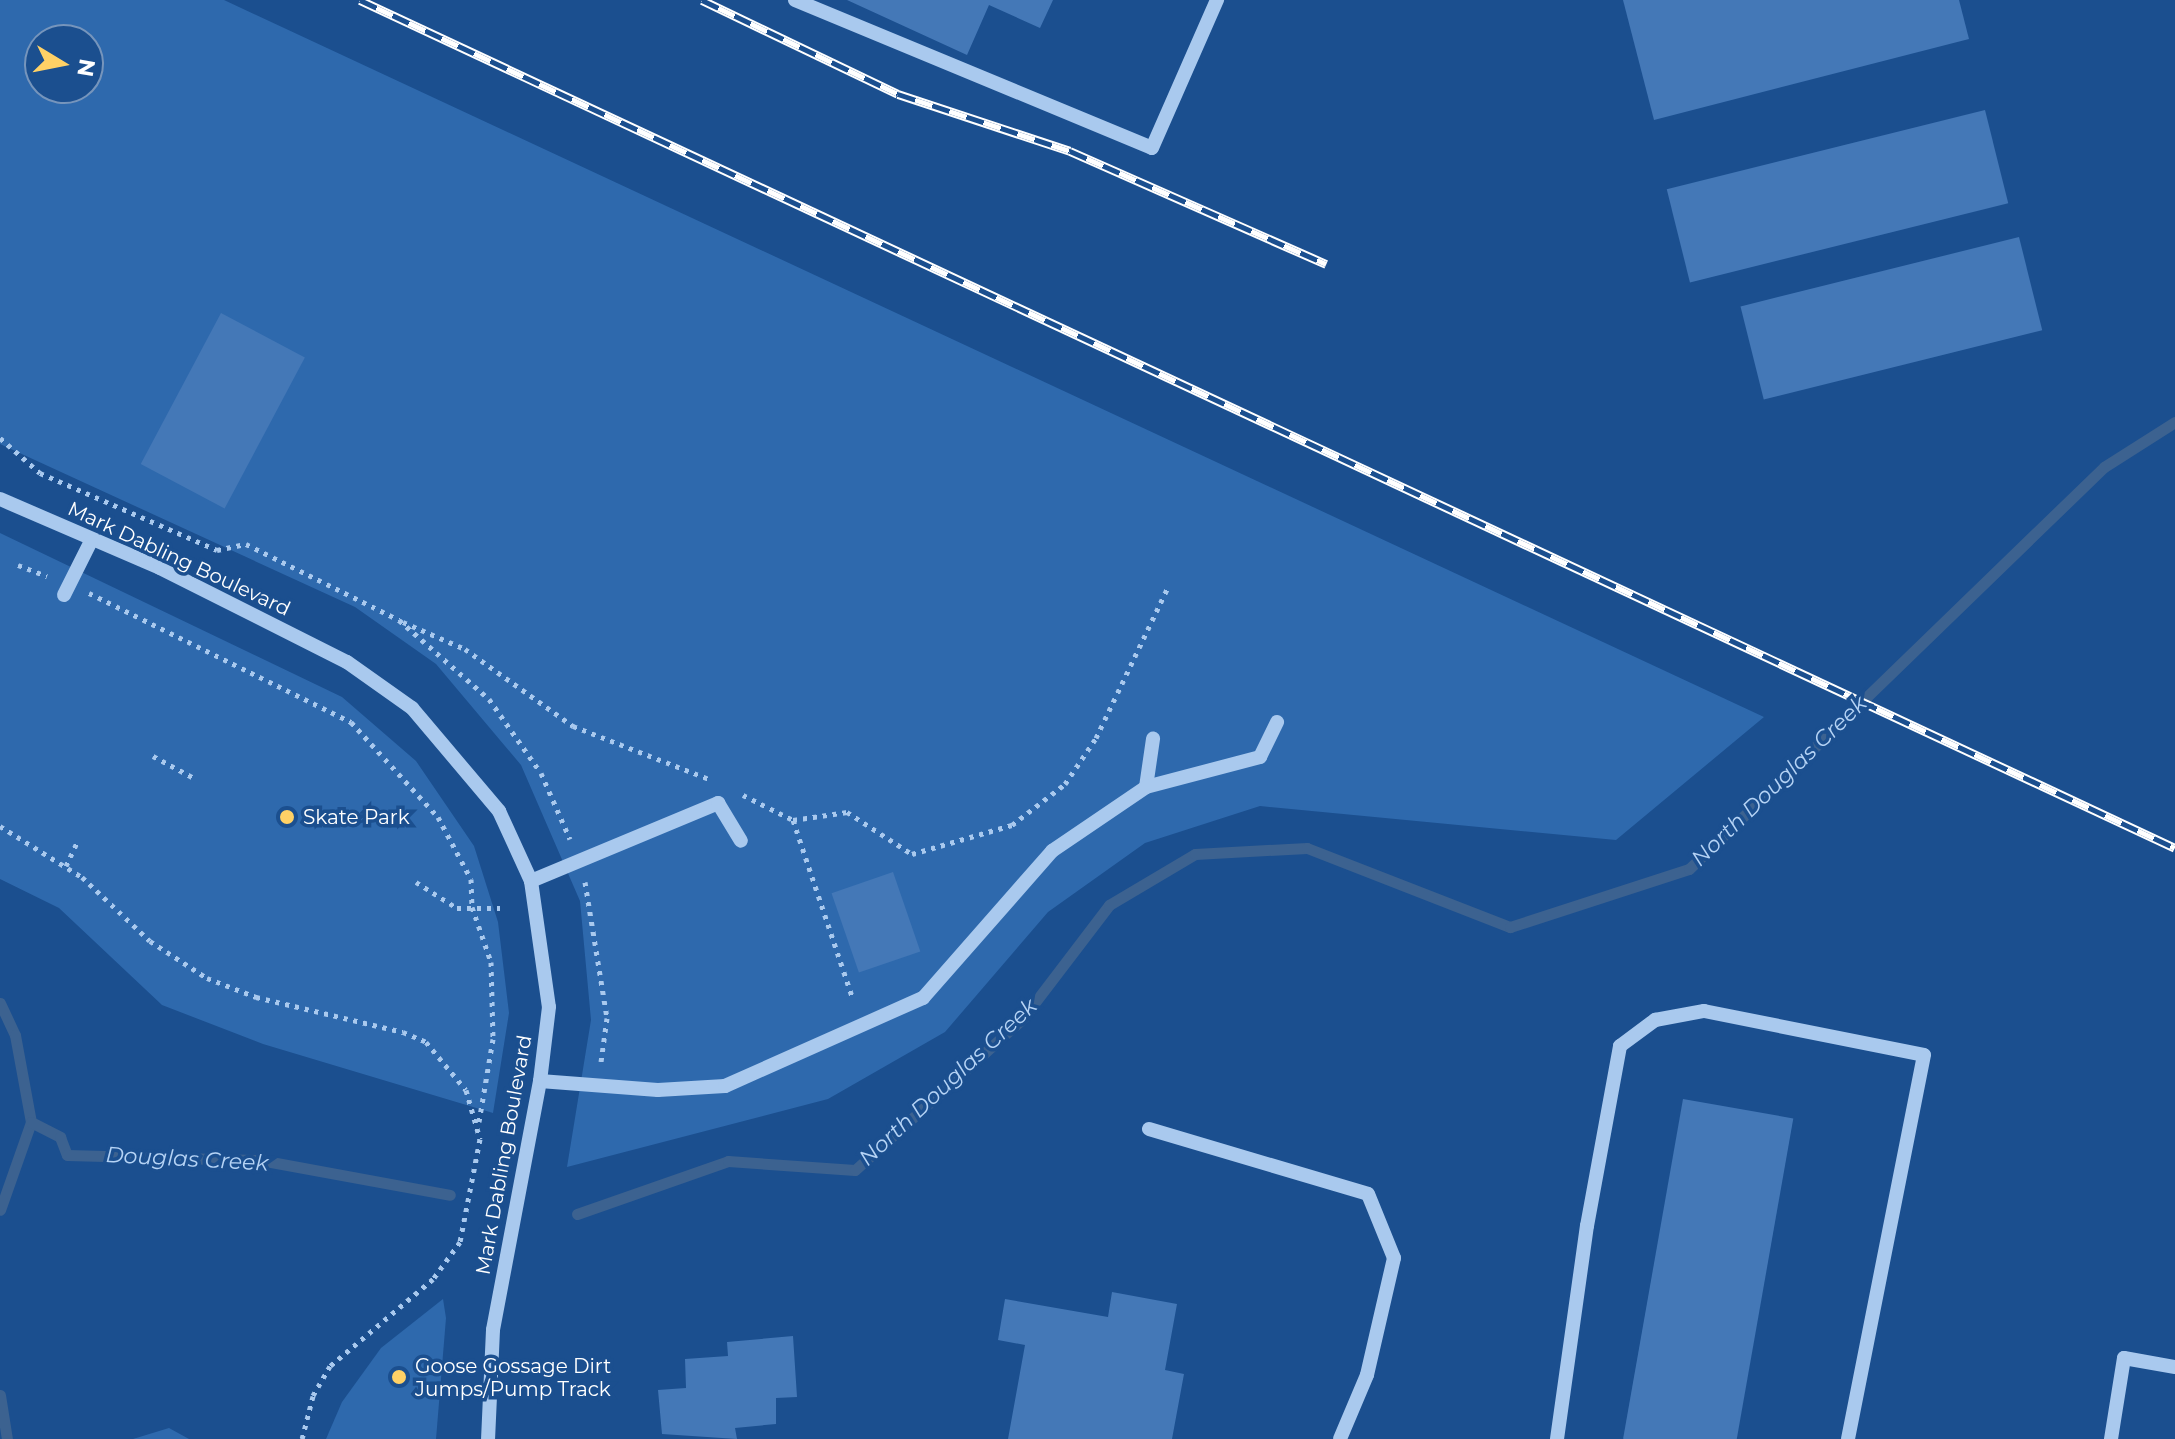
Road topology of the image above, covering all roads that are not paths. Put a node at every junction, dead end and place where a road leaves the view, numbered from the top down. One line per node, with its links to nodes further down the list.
1 (795, 0): 2 (street)
2 (1217, 0)
3 (0, 499): 4 (street, Mark Dabling Boulevard)
4 (91, 541): 5 (street); 10 (street, Mark Dabling Boulevard)
5 (67, 589)
6 (1277, 722): 8 (street)
7 (1153, 739): 8 (street)
8 (1146, 787): 11 (street)
9 (741, 841): 10 (street)
10 (531, 881): 11 (street, Mark Dabling Boulevard)
11 (540, 1081): 14 (street, Mark Dabling Boulevard)
12 (1149, 1129): 15 (street)
13 (2175, 1367): 18 (street)
14 (488, 1439)
15 (1340, 1439)
16 (1557, 1439): 17 (street)
17 (1848, 1439)
18 (2111, 1439)

